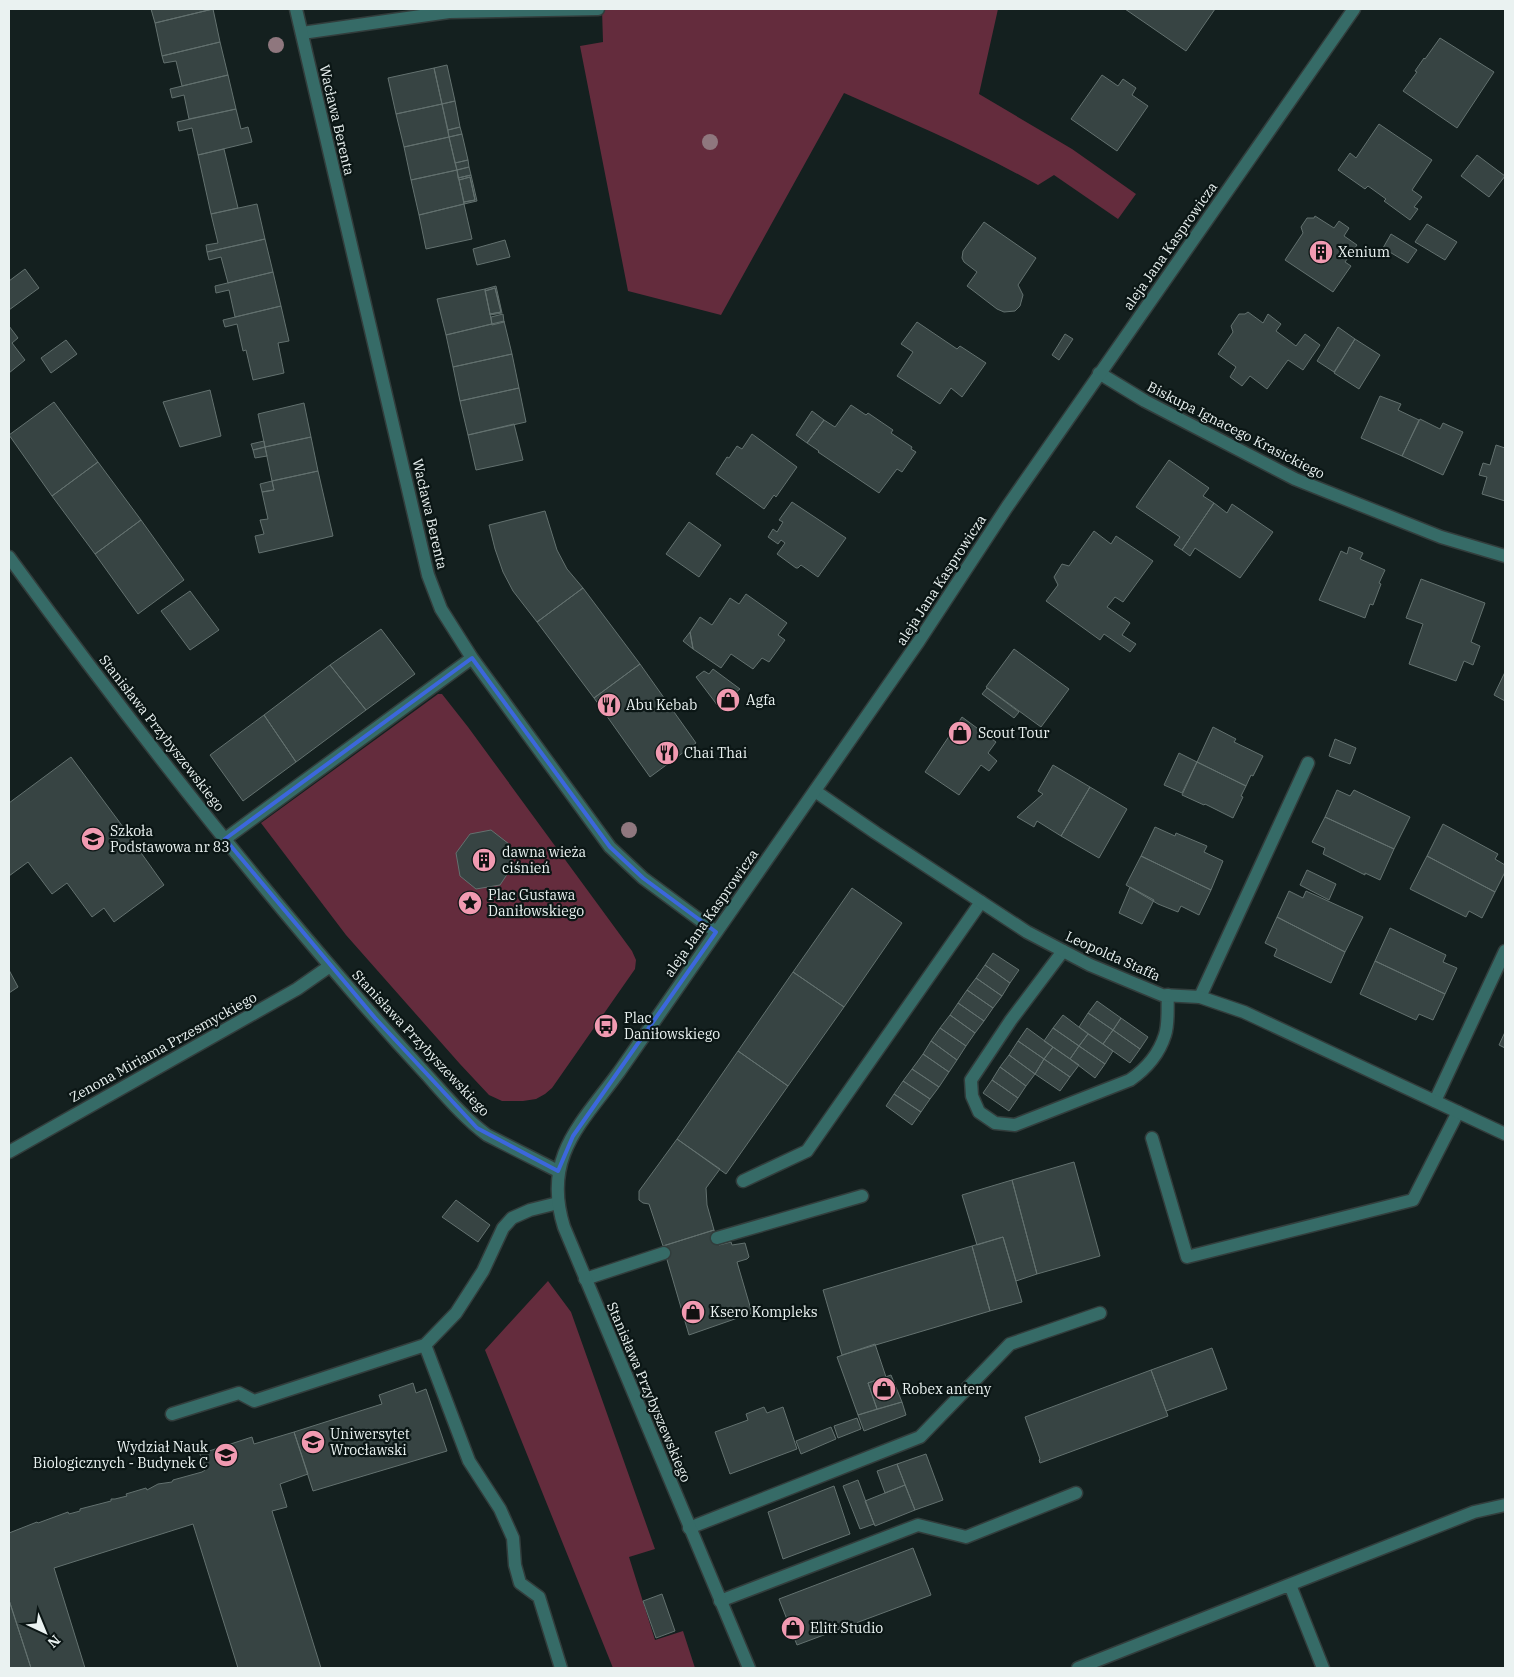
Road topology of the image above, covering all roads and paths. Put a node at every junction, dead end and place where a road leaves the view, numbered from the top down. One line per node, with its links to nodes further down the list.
1 (296, 9): 4 (street, Wacława Berenta)
2 (598, 9): 4 (street)
3 (1354, 9): 5 (street, aleja Jana Kasprowicza)
4 (302, 33): 8 (street, Wacława Berenta)
5 (1099, 373): 6 (street, Biskupa Ignacego Krasickiego); 10 (street, aleja Jana Kasprowicza)
6 (1505, 556)
7 (9, 557): 11 (street, Stanisława Przybyszewskiego)
8 (472, 658): 11 (street); 13 (street, Wacława Berenta)
9 (1308, 763): 18 (street)
10 (814, 791): 12 (street, Leopolda Staffa); 13 (street, aleja Jana Kasprowicza)
11 (226, 839): 16 (street, Stanisława Przybyszewskiego)
12 (981, 902): 14 (street, Leopolda Staffa); 25 (street)
13 (716, 932): 24 (street, aleja Jana Kasprowicza)
14 (1063, 951): 17 (street, Leopolda Staffa); 17 (street)
15 (1505, 951): 19 (street)
16 (330, 966): 23 (street, Zenona Miriama Przesmyckiego); 24 (street, Stanisława Przybyszewskiego)
17 (1168, 995): 18 (street, Leopolda Staffa)
18 (1200, 997): 19 (street, Leopolda Staffa)
19 (1435, 1101): 20 (street, Leopolda Staffa)
20 (1458, 1112): 21 (street, Leopolda Staffa); 22 (street)
21 (1505, 1134)
22 (1152, 1138)
23 (9, 1152)
24 (558, 1171): 27 (street, Stanisława Przybyszewskiego)
25 (743, 1181)
26 (862, 1196): 28 (street)
27 (558, 1203): 30 (street, Stanisława Przybyszewskiego); 32 (street)
28 (717, 1238)
29 (664, 1253): 30 (street)
30 (585, 1279): 36 (street, Stanisława Przybyszewskiego)
31 (1100, 1313): 36 (street)
32 (425, 1345): 33 (street); 39 (street)
33 (172, 1414)
34 (1076, 1493): 38 (street)
35 (1505, 1505): 37 (street)
36 (689, 1528): 38 (street, Stanisława Przybyszewskiego)
37 (1290, 1584): 41 (street); 42 (street)
38 (720, 1601): 40 (street, Stanisława Przybyszewskiego)
39 (561, 1668)
40 (749, 1668)
41 (1078, 1668)
42 (1323, 1668)

